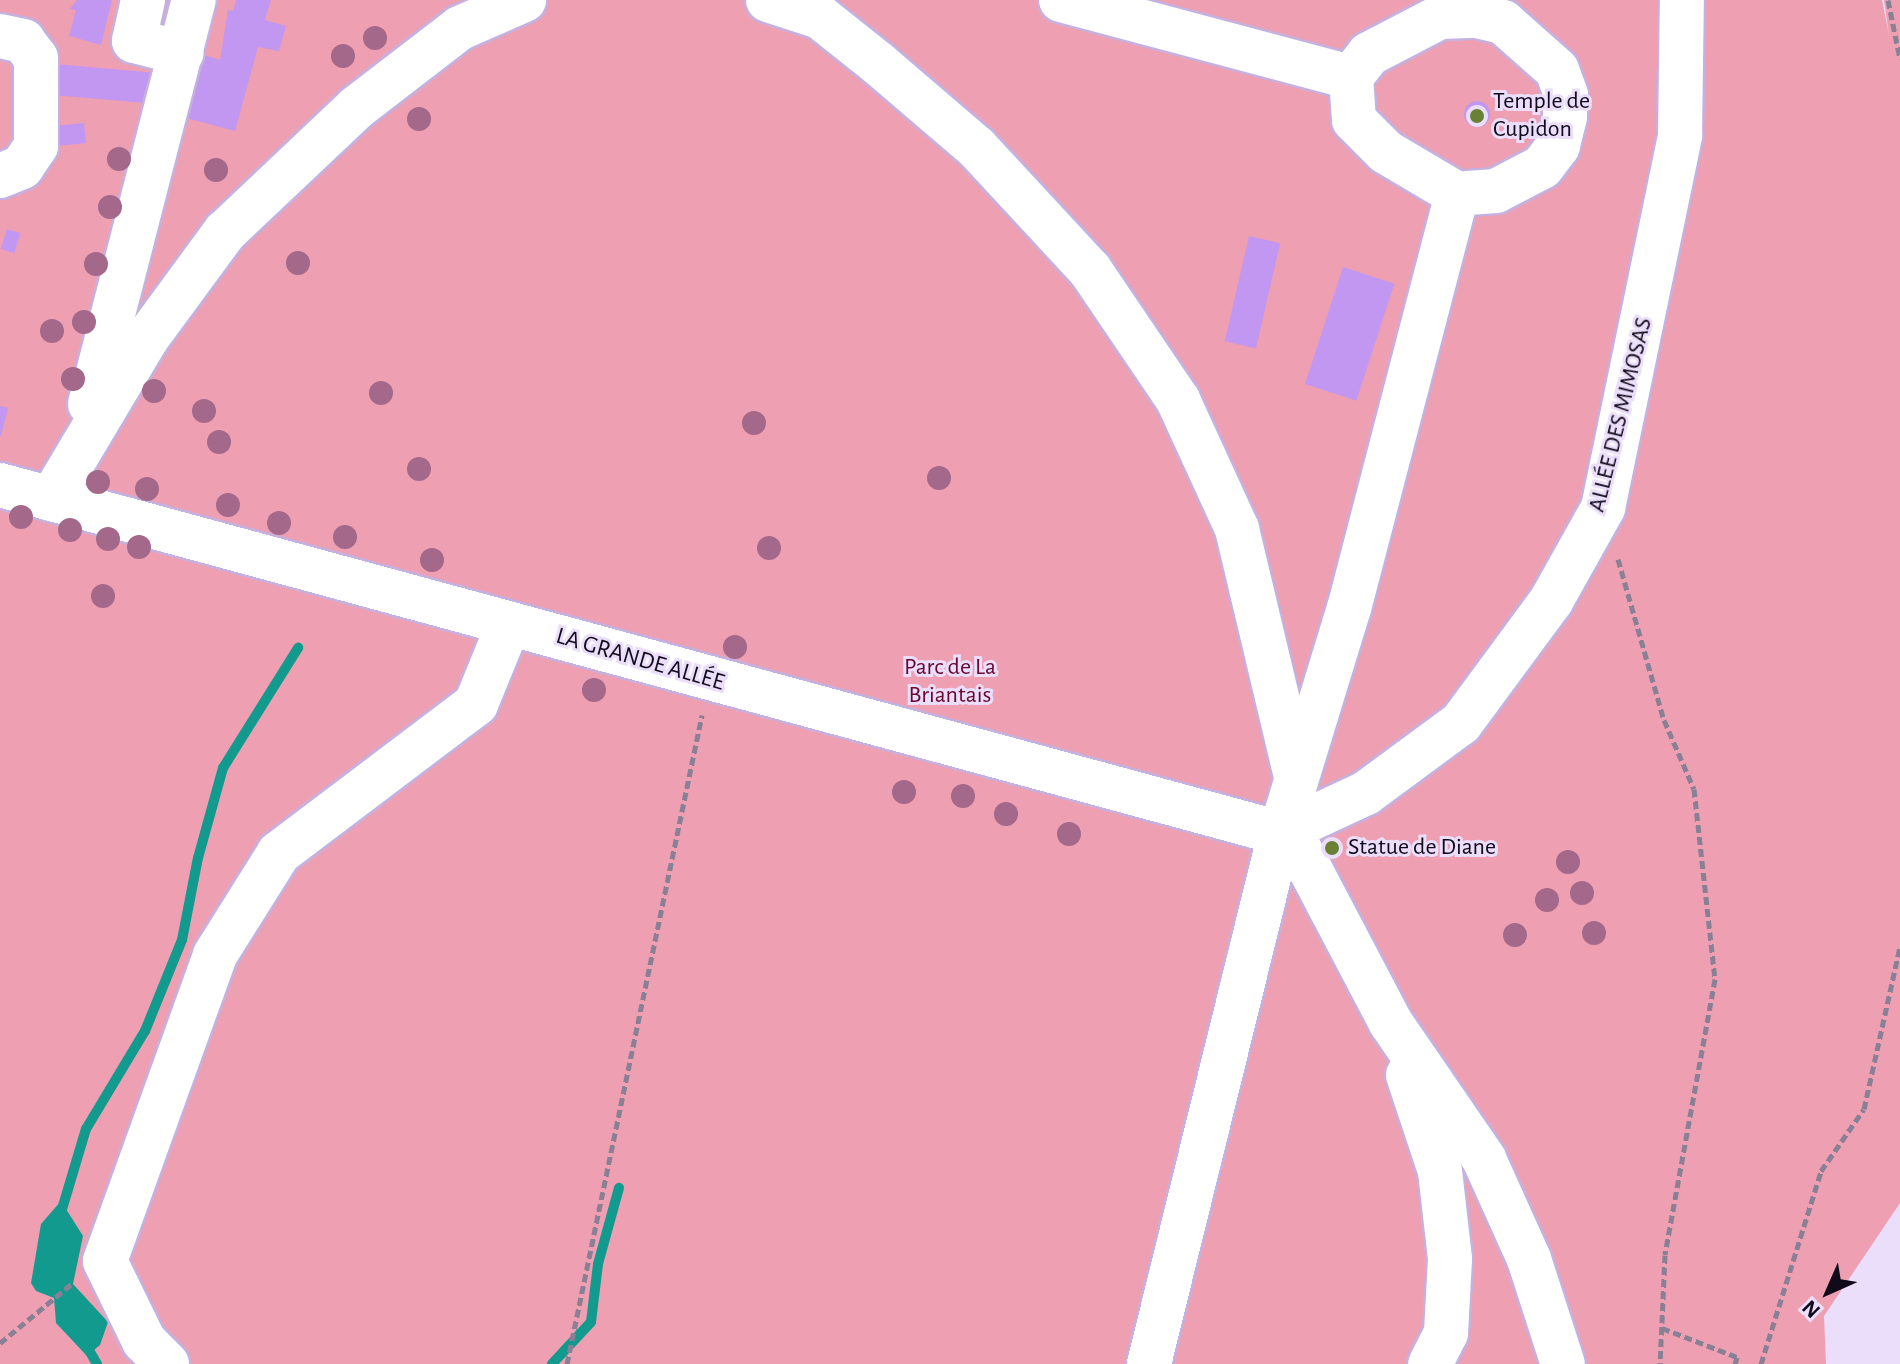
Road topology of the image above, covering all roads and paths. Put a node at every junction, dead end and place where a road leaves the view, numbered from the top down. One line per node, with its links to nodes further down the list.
1 (143, 0): 11 (lane)
2 (194, 0): 11 (lane)
3 (524, 0): 16 (lane)
4 (768, 0): 8 (lane)
5 (1061, 0): 13 (lane)
6 (1682, 0): 19 (lane, ALLÉE DES MIMOSAS)
7 (1888, 0): 12 (path)
8 (826, 8): 22 (lane)
9 (1491, 9): 13 (lane); 15 (lane)
10 (0, 36): 14 (lane)
11 (182, 53): 16 (lane)
12 (1900, 59)
13 (1351, 77): 15 (lane)
14 (0, 176)
15 (1457, 194): 22 (lane)
16 (79, 448): 18 (lane)
17 (0, 485): 18 (lane, LA GRANDE ALLÉE)
18 (51, 499): 20 (lane, LA GRANDE ALLÉE)
19 (1603, 508): 23 (lane, ALLÉE DES MIMOSAS); 27 (path)
20 (509, 623): 21 (lane, LA GRANDE ALLÉE); 29 (lane)
21 (710, 680): 23 (lane, LA GRANDE ALLÉE); 30 (path)
22 (1295, 773): 23 (lane)
23 (1280, 833): 25 (lane); 31 (lane)
24 (1900, 946): 36 (path)
25 (1391, 1023): 32 (lane); 33 (lane)
26 (75, 1282): 28 (path)
27 (1662, 1328): 34 (path); 35 (path)
28 (0, 1343)
29 (167, 1364)
30 (567, 1364)
31 (1149, 1364)
32 (1430, 1364)
33 (1563, 1364)
34 (1660, 1364)
35 (1735, 1364)
36 (1761, 1364)

